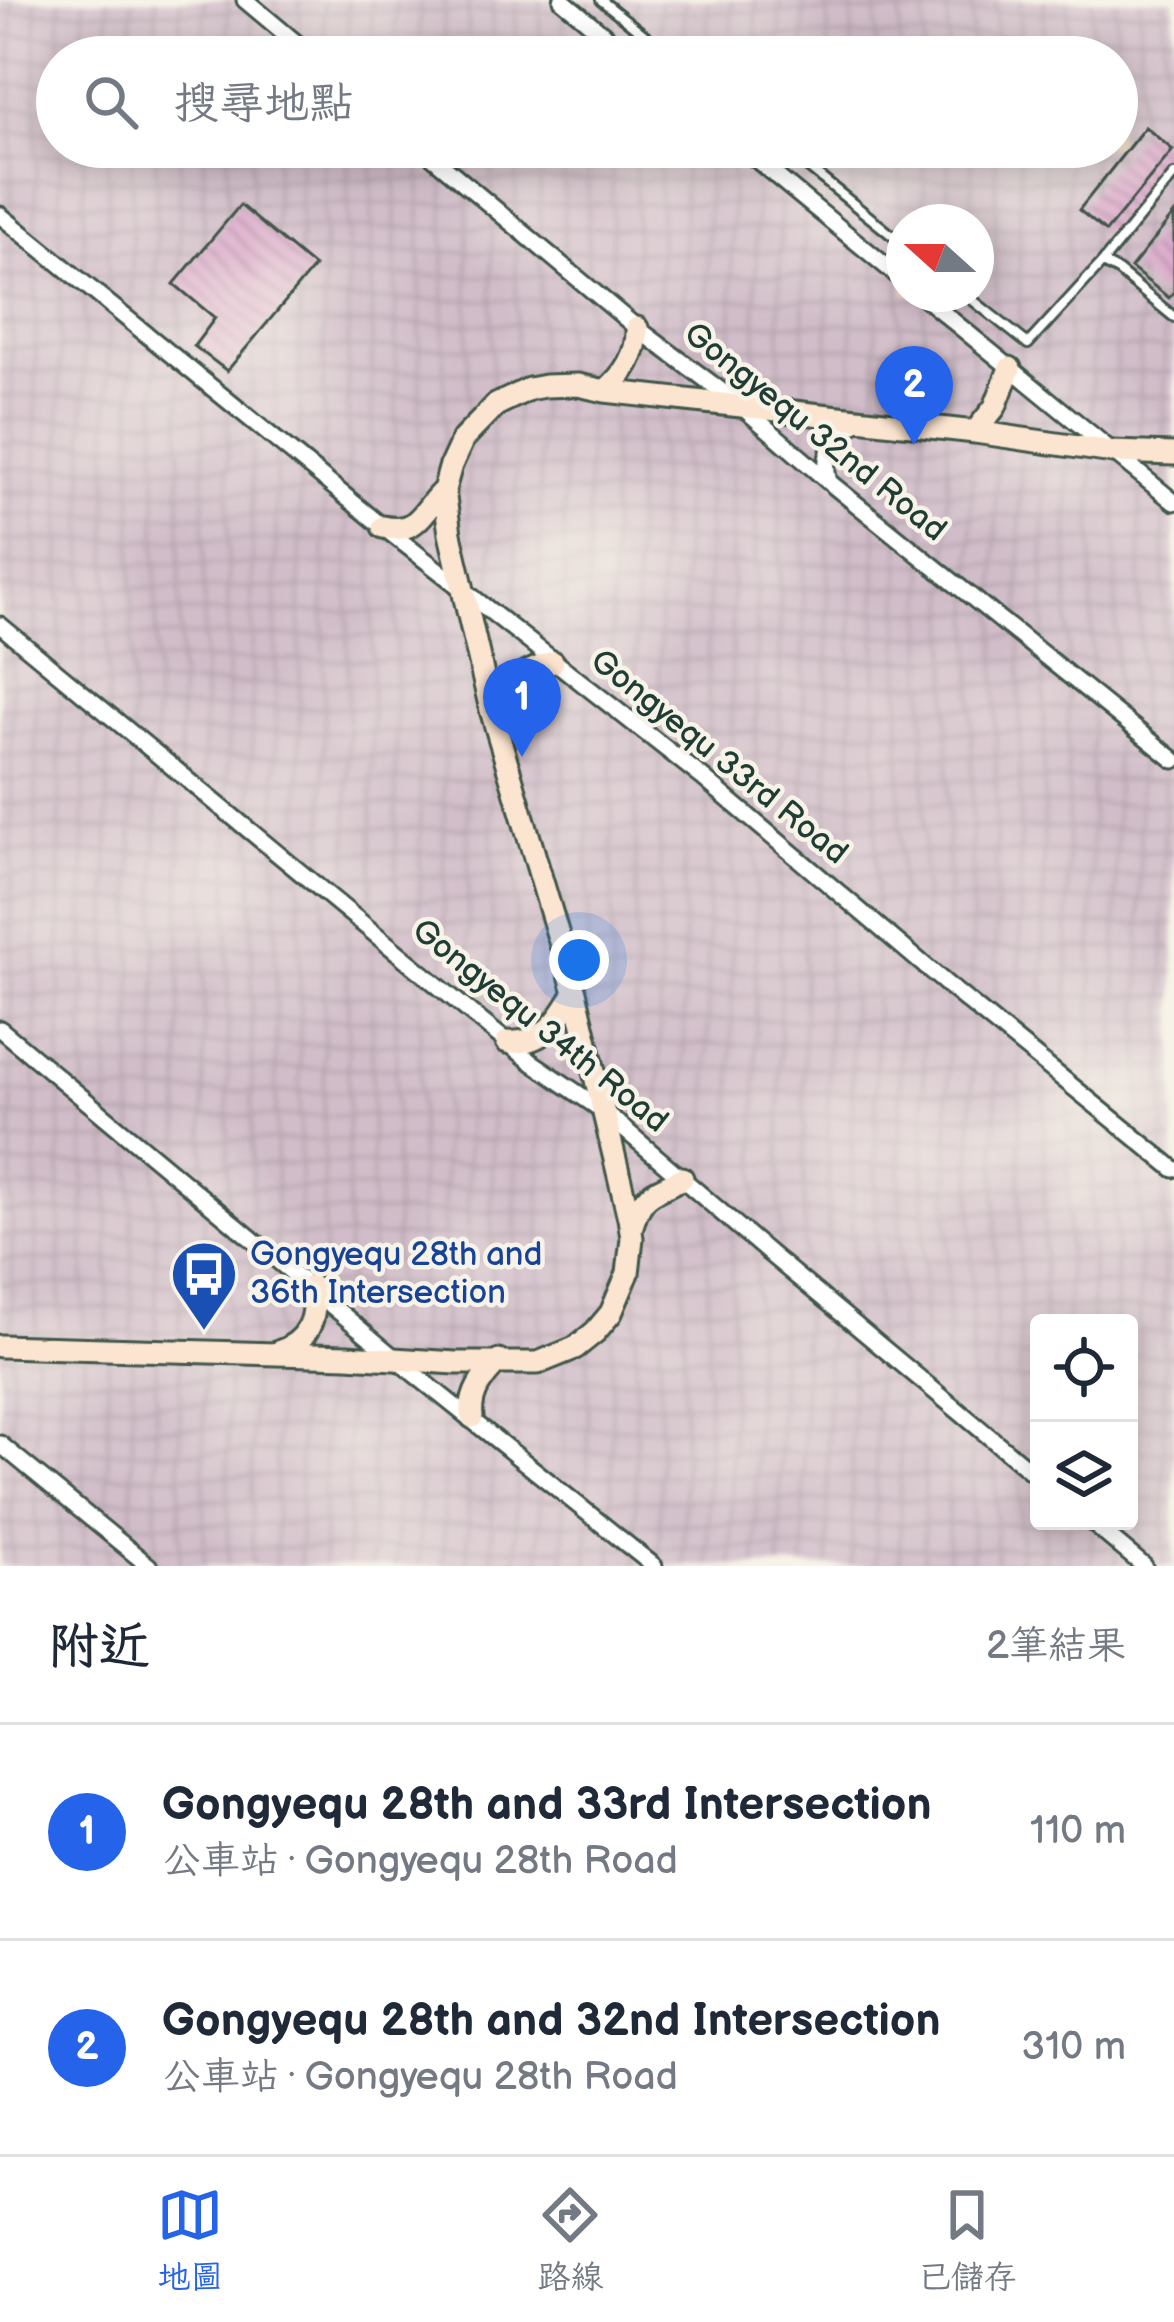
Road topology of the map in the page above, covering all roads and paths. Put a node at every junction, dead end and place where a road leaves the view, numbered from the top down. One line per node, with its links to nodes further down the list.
1 (245, 0): 4 (street)
2 (562, 0): 5 (street)
3 (602, 0): 6 (lane)
4 (288, 36)
5 (606, 36)
6 (646, 36)
7 (446, 168): 18 (street, Gongyequ 32nd Road)
8 (767, 168): 14 (street)
9 (809, 168): 12 (lane)
10 (1174, 175): 13 (lane)
11 (0, 214): 29 (street, Gongyequ 33rd Road)
12 (886, 230)
13 (1102, 263): 16 (lane); 17 (lane)
14 (886, 266)
15 (942, 312): 19 (street)
16 (988, 312)
17 (1174, 316)
18 (637, 328): 20 (street); 21 (street, Gongyequ 32nd Road)
19 (1010, 368): 23 (street); 24 (street)
20 (605, 391): 21 (street); 27 (street)
21 (740, 405): 22 (street); 26 (street, Gongyequ 32nd Road)
22 (862, 421): 23 (street); 26 (street)
23 (975, 432): 24 (street)
24 (1113, 452): 25 (street); 28 (street)
25 (1174, 454)
26 (829, 482): 34 (street, Gongyequ 32nd Road)
27 (444, 490): 29 (street); 30 (street)
28 (1174, 502)
29 (383, 527): 30 (street, Gongyequ 33rd Road)
30 (465, 591): 32 (street, Gongyequ 33rd Road); 33 (street)
31 (0, 625): 37 (street, Gongyequ 34th Road)
32 (553, 662): 33 (street); 39 (street, Gongyequ 33rd Road)
33 (491, 710): 35 (street)
34 (1174, 760)
35 (574, 992): 37 (street); 38 (street)
36 (0, 1029): 42 (street)
37 (507, 1042): 38 (street, Gongyequ 34th Road)
38 (602, 1110): 40 (street, Gongyequ 34th Road); 41 (street)
39 (1174, 1169)
40 (682, 1178): 41 (street); 49 (street, Gongyequ 34th Road)
41 (631, 1229): 46 (street)
42 (311, 1286): 44 (street); 45 (street)
43 (0, 1346): 44 (street)
44 (271, 1353): 45 (street)
45 (397, 1360): 46 (street); 47 (street)
46 (500, 1361): 47 (street)
47 (472, 1417): 52 (street)
48 (0, 1444): 51 (street)
49 (1030, 1470)
50 (1101, 1530): 53 (street)
51 (149, 1566)
52 (654, 1566)
53 (1144, 1566)

